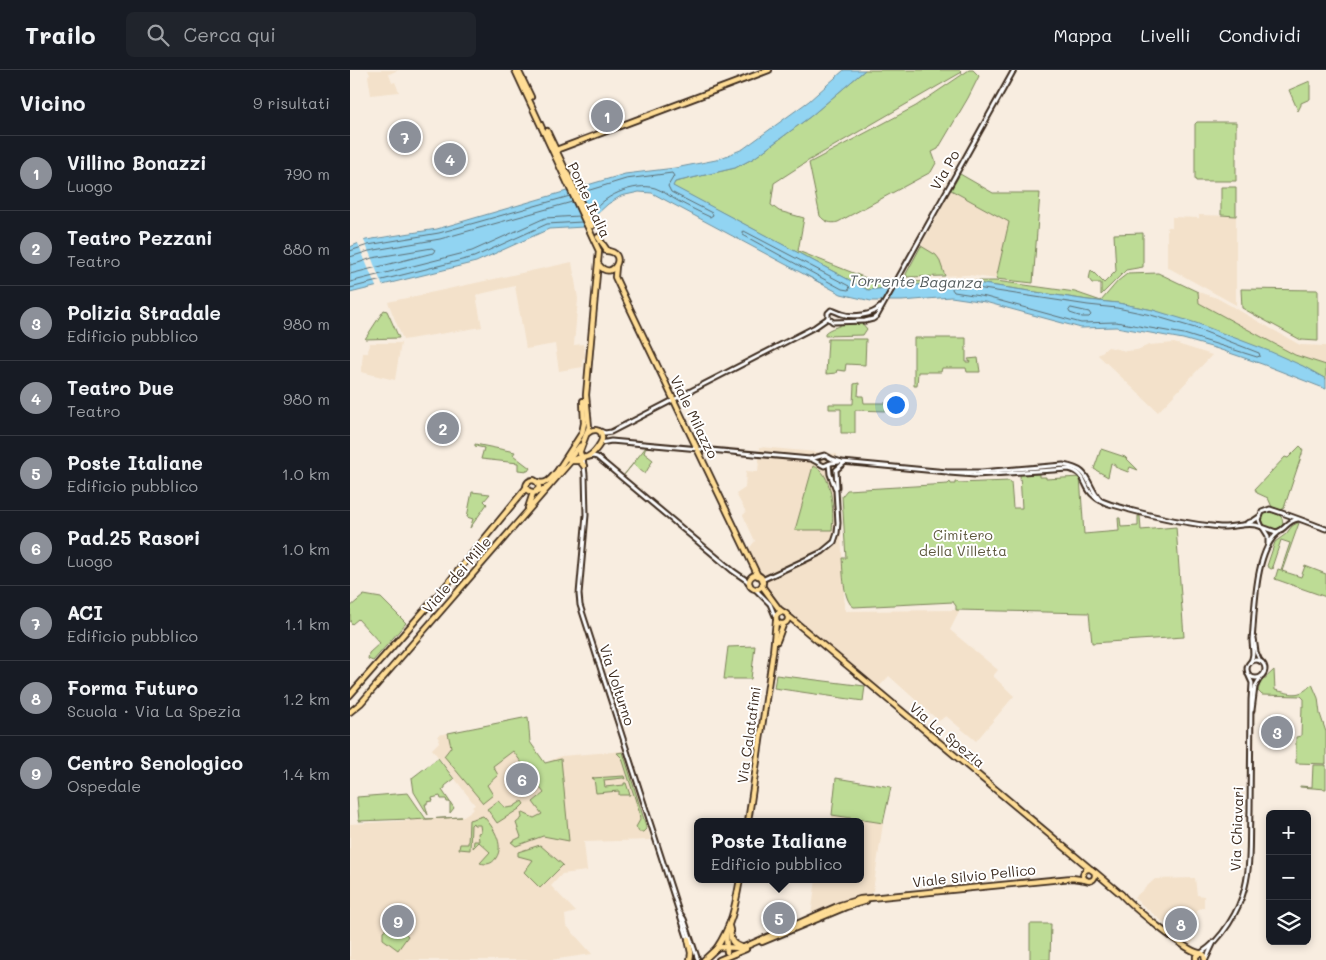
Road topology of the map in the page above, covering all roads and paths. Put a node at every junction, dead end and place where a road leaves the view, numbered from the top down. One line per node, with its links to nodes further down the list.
1 (516, 70): 4 (main road, Ponte Italia)
2 (770, 70): 4 (main road)
3 (1014, 70): 10 (street, Via Po)
4 (556, 153): 5 (main road, Ponte Italia)
5 (600, 246): 6 (main road, Ponte Italia); 7 (main road, Ponte Italia)
6 (607, 250): 7 (main road); 9 (main road)
7 (599, 255): 8 (main road)
8 (598, 261): 9 (main road); 14 (main road)
9 (616, 266): 15 (main road, Viale Milazzo)
10 (881, 307): 11 (street); 13 (street)
11 (837, 312): 12 (street); 13 (street)
12 (828, 318): 13 (street); 15 (street)
13 (835, 321)
14 (589, 362): 17 (main road); 17 (main road)
15 (673, 400): 16 (street); 20 (main road, Viale Milazzo)
16 (599, 431): 17 (main road); 19 (main road)
17 (585, 434): 18 (main road); 31 (main road)
18 (583, 444): 21 (main road); 31 (main road)
19 (599, 444): 20 (street); 21 (main road)
20 (698, 449): 24 (street); 48 (main road, Viale Milazzo)
21 (586, 457): 25 (main road, Viale dei Mille); 30 (street, Via Volturno); 50 (street)
22 (821, 457): 23 (street); 24 (street); 29 (street)
23 (829, 457): 26 (street); 28 (street)
24 (810, 459): 29 (street)
25 (570, 462): 30 (main road); 34 (main road, Viale dei Mille)
26 (842, 462): 27 (street); 28 (street)
27 (847, 462): 37 (street); 42 (street)
28 (829, 464): 29 (street); 32 (street)
29 (822, 465): 32 (street)
30 (584, 466): 75 (street, Via Volturno)
31 (558, 470): 33 (main road)
32 (830, 475): 37 (street)
33 (538, 482): 35 (main road); 36 (main road)
34 (550, 485): 36 (main road); 40 (main road, Viale dei Mille)
35 (526, 488): 36 (main road); 63 (main road)
36 (534, 492): 40 (main road)
37 (836, 493): 49 (street)
38 (1282, 514): 39 (street); 41 (street); 43 (street)
39 (1259, 516): 42 (street); 44 (street)
40 (522, 518): 65 (main road, Viale dei Mille)
41 (1298, 519): 43 (street); 45 (street)
42 (1242, 525): 44 (street)
43 (1285, 526): 46 (street)
44 (1262, 527): 46 (street); 47 (street)
45 (1326, 529)
46 (1280, 532): 47 (street)
47 (1267, 549): 57 (street)
48 (758, 576): 49 (main road); 50 (main road)
49 (762, 580): 51 (main road)
50 (750, 584): 52 (main road)
51 (762, 586): 52 (main road); 53 (main road, Via La Spezia)
52 (755, 589): 54 (street)
53 (786, 614): 54 (main road); 55 (main road); 56 (main road, Via La Spezia)
54 (776, 619): 55 (main road); 58 (main road, Via Calatafimi)
55 (784, 624): 56 (main road); 58 (main road, Via Calatafimi)
56 (799, 626): 67 (main road, Via La Spezia)
57 (1253, 635): 59 (street); 60 (street)
58 (773, 652): 66 (main road, Via Calatafimi)
59 (1261, 661): 60 (street); 62 (street)
60 (1250, 663): 61 (street)
61 (1248, 674): 62 (street); 64 (street, Via Chiavari)
62 (1262, 676): 64 (street, Via Chiavari)
63 (350, 695)
64 (1252, 711): 79 (street, Via Chiavari)
65 (350, 712)
66 (749, 818)
67 (1081, 861): 68 (main road, Via La Spezia); 69 (main road)
68 (1094, 871): 69 (main road); 71 (main road); 73 (main road, Via La Spezia)
69 (1084, 872): 70 (main road, Viale Silvio Pellico); 71 (main road)
70 (1072, 878): 71 (main road, Viale Silvio Pellico); 74 (main road, Viale Silvio Pellico)
71 (1088, 881): 73 (main road, Via La Spezia)
72 (739, 883): 76 (main road)
73 (1108, 884): 80 (main road, Via La Spezia)
74 (879, 898): 81 (main road, Viale Silvio Pellico); 85 (main road, Viale Silvio Pellico)
75 (680, 912): 78 (street, Via Volturno); 87 (street, Via Volturno)
76 (729, 926): 77 (main road); 81 (main road)
77 (726, 933): 82 (main road); 83 (main road)
78 (688, 939): 86 (main road)
79 (1215, 940): 84 (street, Via Chiavari); 90 (street, Via Chiavari)
80 (1183, 946): 84 (main road, Via La Spezia); 89 (main road, Via La Spezia)
81 (744, 947): 82 (main road, Viale Silvio Pellico)
82 (725, 949): 83 (main road); 85 (main road, Viale Silvio Pellico)
83 (715, 950): 88 (main road)
84 (1199, 953): 89 (main road, Via La Spezia); 90 (main road, Via La Spezia)
85 (722, 959)
86 (691, 960)
87 (698, 960)
88 (704, 960)
89 (1196, 960)
90 (1206, 960)

